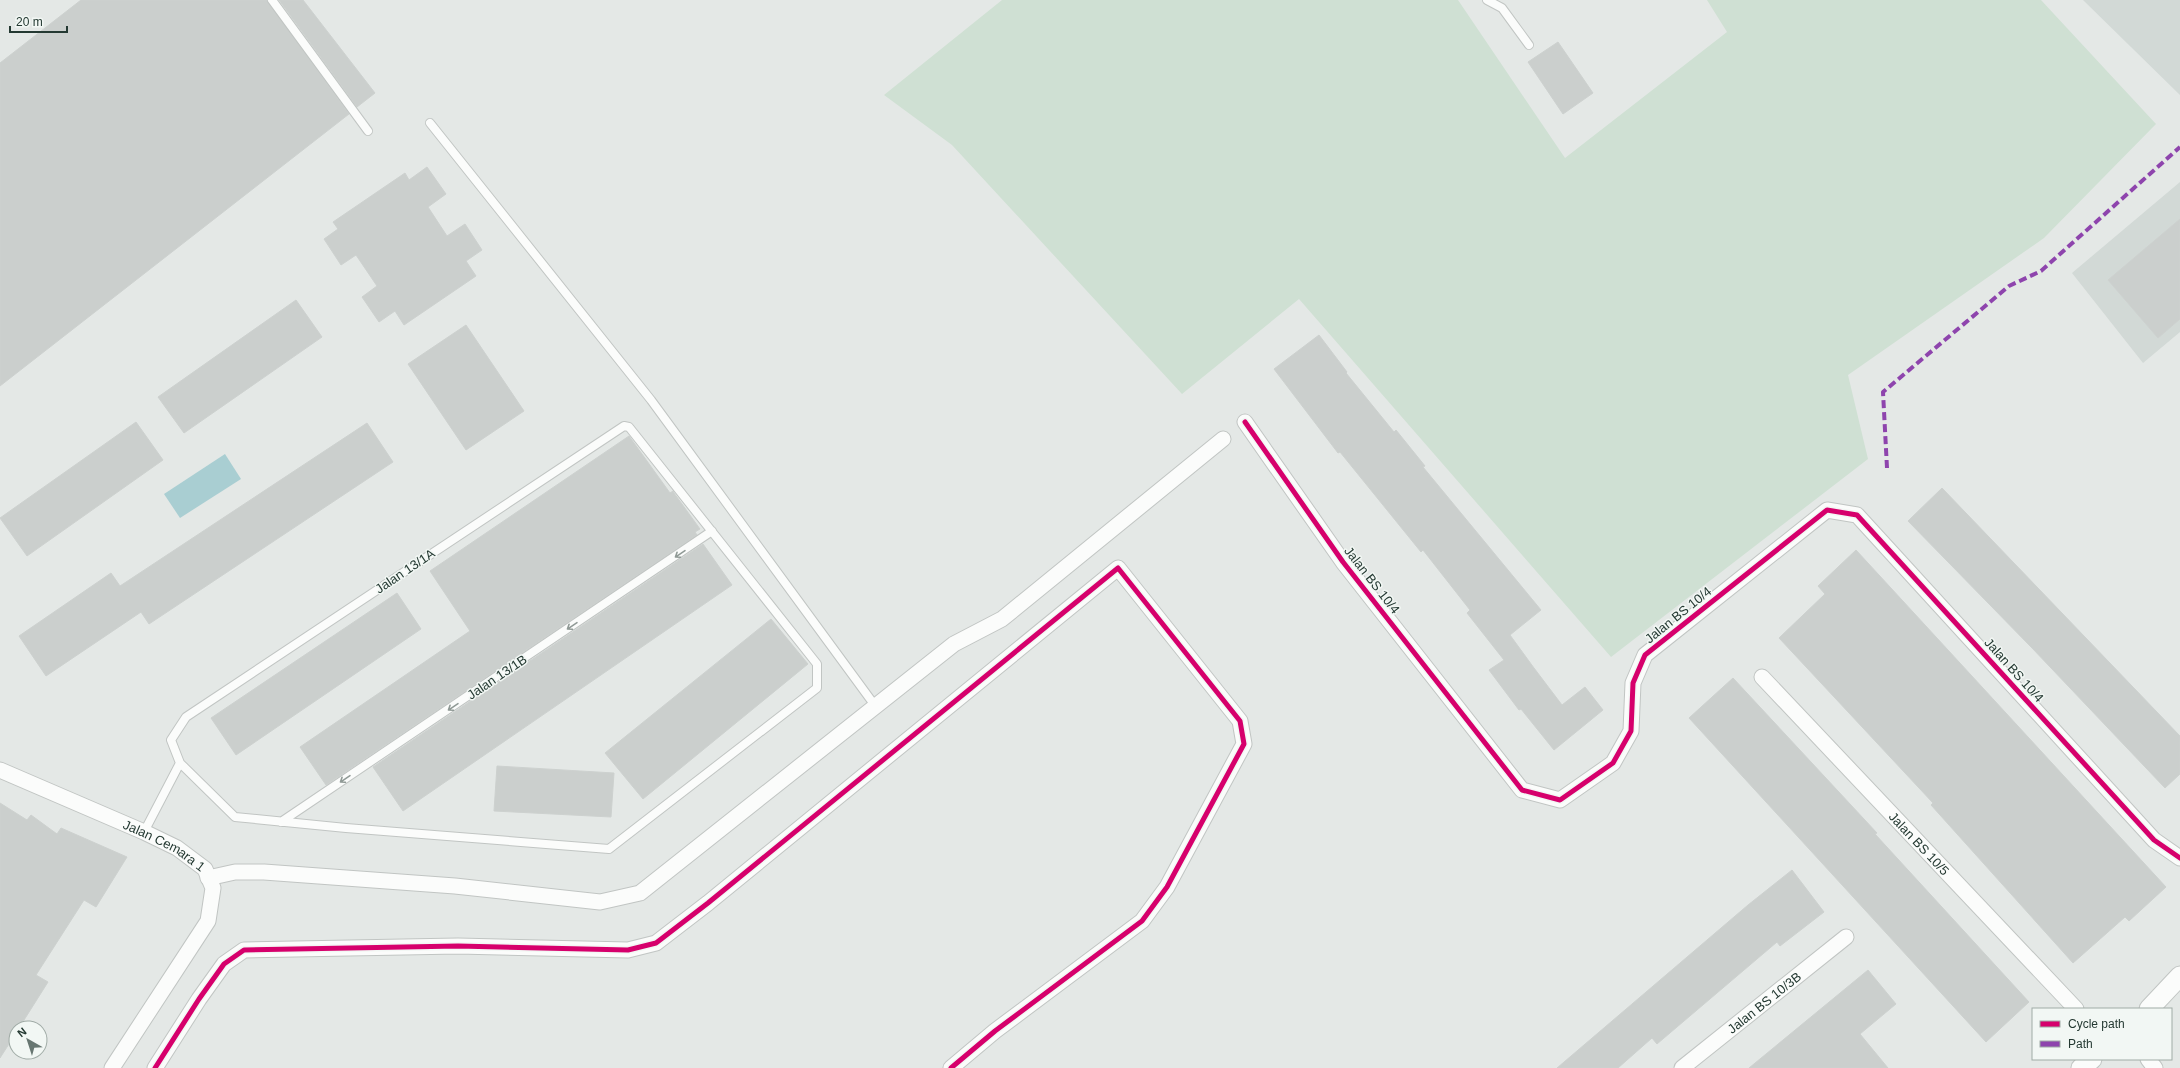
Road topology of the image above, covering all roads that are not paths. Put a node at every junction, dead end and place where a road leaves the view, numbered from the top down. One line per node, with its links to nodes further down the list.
1 (272, 0): 5 (lane)
2 (1488, 0): 3 (lane)
3 (1529, 45)
4 (430, 123): 10 (lane)
5 (368, 131)
6 (1245, 422): 15 (street, Jalan BS 10/4)
7 (1223, 439): 10 (street)
8 (712, 531): 11 (lane, Jalan 13/1A); 13 (lane, Jalan 13/1B, one-way to 13); 13 (lane)
9 (1762, 677): 19 (street, Jalan BS 10/5)
10 (876, 707): 16 (street)
11 (180, 763): 13 (lane); 14 (lane)
12 (0, 770): 14 (street, Jalan Cemara 1)
13 (282, 822)
14 (144, 832): 16 (street, Jalan Cemara 1)
15 (2180, 858)
16 (208, 878): 23 (street, Jalan Cemara 1)
17 (1846, 937): 26 (street, Jalan BS 10/3B)
18 (2180, 976): 20 (street)
19 (2075, 1008)
20 (2150, 1008)
21 (2091, 1060): 27 (street)
22 (2149, 1060): 28 (street)
23 (112, 1068)
24 (155, 1068): 25 (street)
25 (951, 1068)
26 (1682, 1068)
27 (2081, 1068)
28 (2155, 1068)

